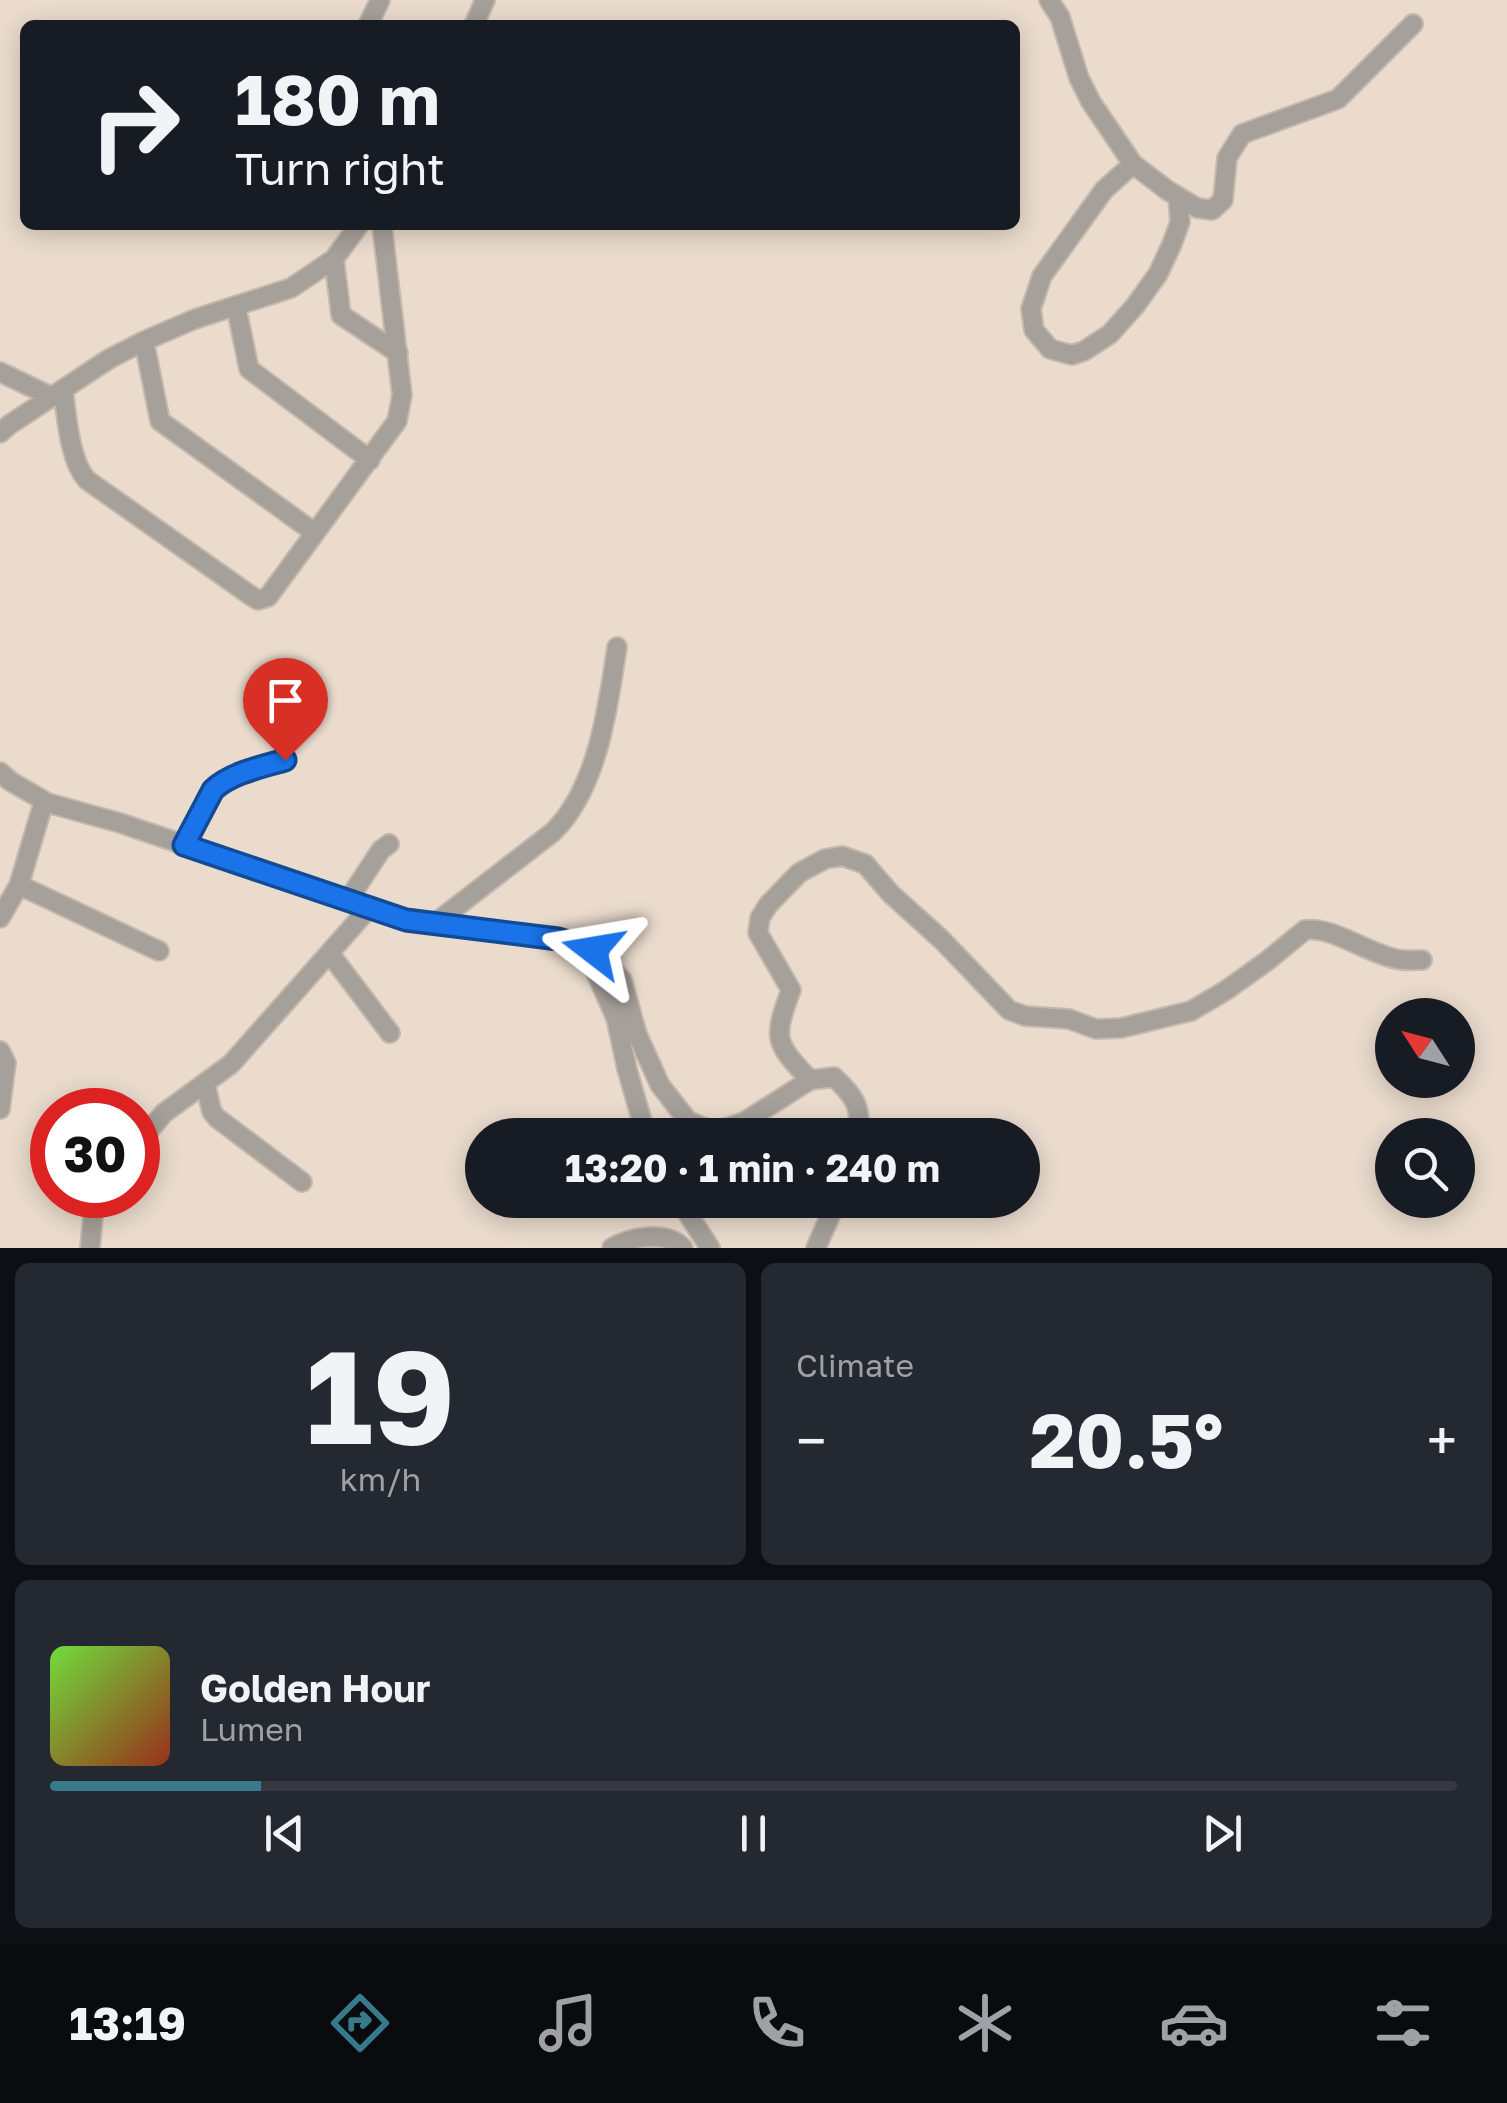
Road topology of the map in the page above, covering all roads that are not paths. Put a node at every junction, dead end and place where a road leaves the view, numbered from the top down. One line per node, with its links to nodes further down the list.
1 (1049, 0): 3 (street)
2 (1414, 24): 4 (street)
3 (1133, 164): 4 (street); 4 (street)
4 (1178, 197)
5 (355, 230): 7 (street)
6 (383, 230): 10 (street)
7 (334, 259): 8 (street); 10 (street)
8 (236, 306): 9 (street); 14 (street)
9 (144, 341): 12 (street); 15 (street)
10 (398, 354): 14 (street)
11 (0, 372): 12 (street)
12 (57, 393): 13 (street); 15 (street)
13 (1, 431)
14 (370, 460): 15 (street)
15 (315, 533)
16 (617, 647): 26 (street)
17 (285, 760): 21 (street)
18 (0, 772): 19 (street)
19 (44, 801): 21 (street); 22 (street)
20 (389, 844): 23 (street)
21 (184, 845): 23 (street)
22 (19, 885): 25 (street); 28 (street)
23 (348, 900): 24 (street)
24 (370, 908): 26 (street); 29 (street)
25 (0, 918)
26 (434, 924): 27 (street)
27 (585, 947): 33 (street); 37 (street)
28 (159, 951)
29 (330, 954): 31 (street); 34 (street)
30 (1422, 960): 33 (street)
31 (390, 1032)
32 (0, 1051): 35 (street)
33 (810, 1080): 38 (street)
34 (204, 1083): 36 (street); 39 (street)
35 (0, 1109)
36 (160, 1118)
37 (641, 1118)
38 (860, 1118)
39 (302, 1182)
40 (93, 1218): 43 (street)
41 (691, 1218): 46 (street)
42 (830, 1218): 47 (street)
43 (90, 1248)
44 (612, 1248): 45 (street)
45 (683, 1248)
46 (710, 1248)
47 (816, 1248)

